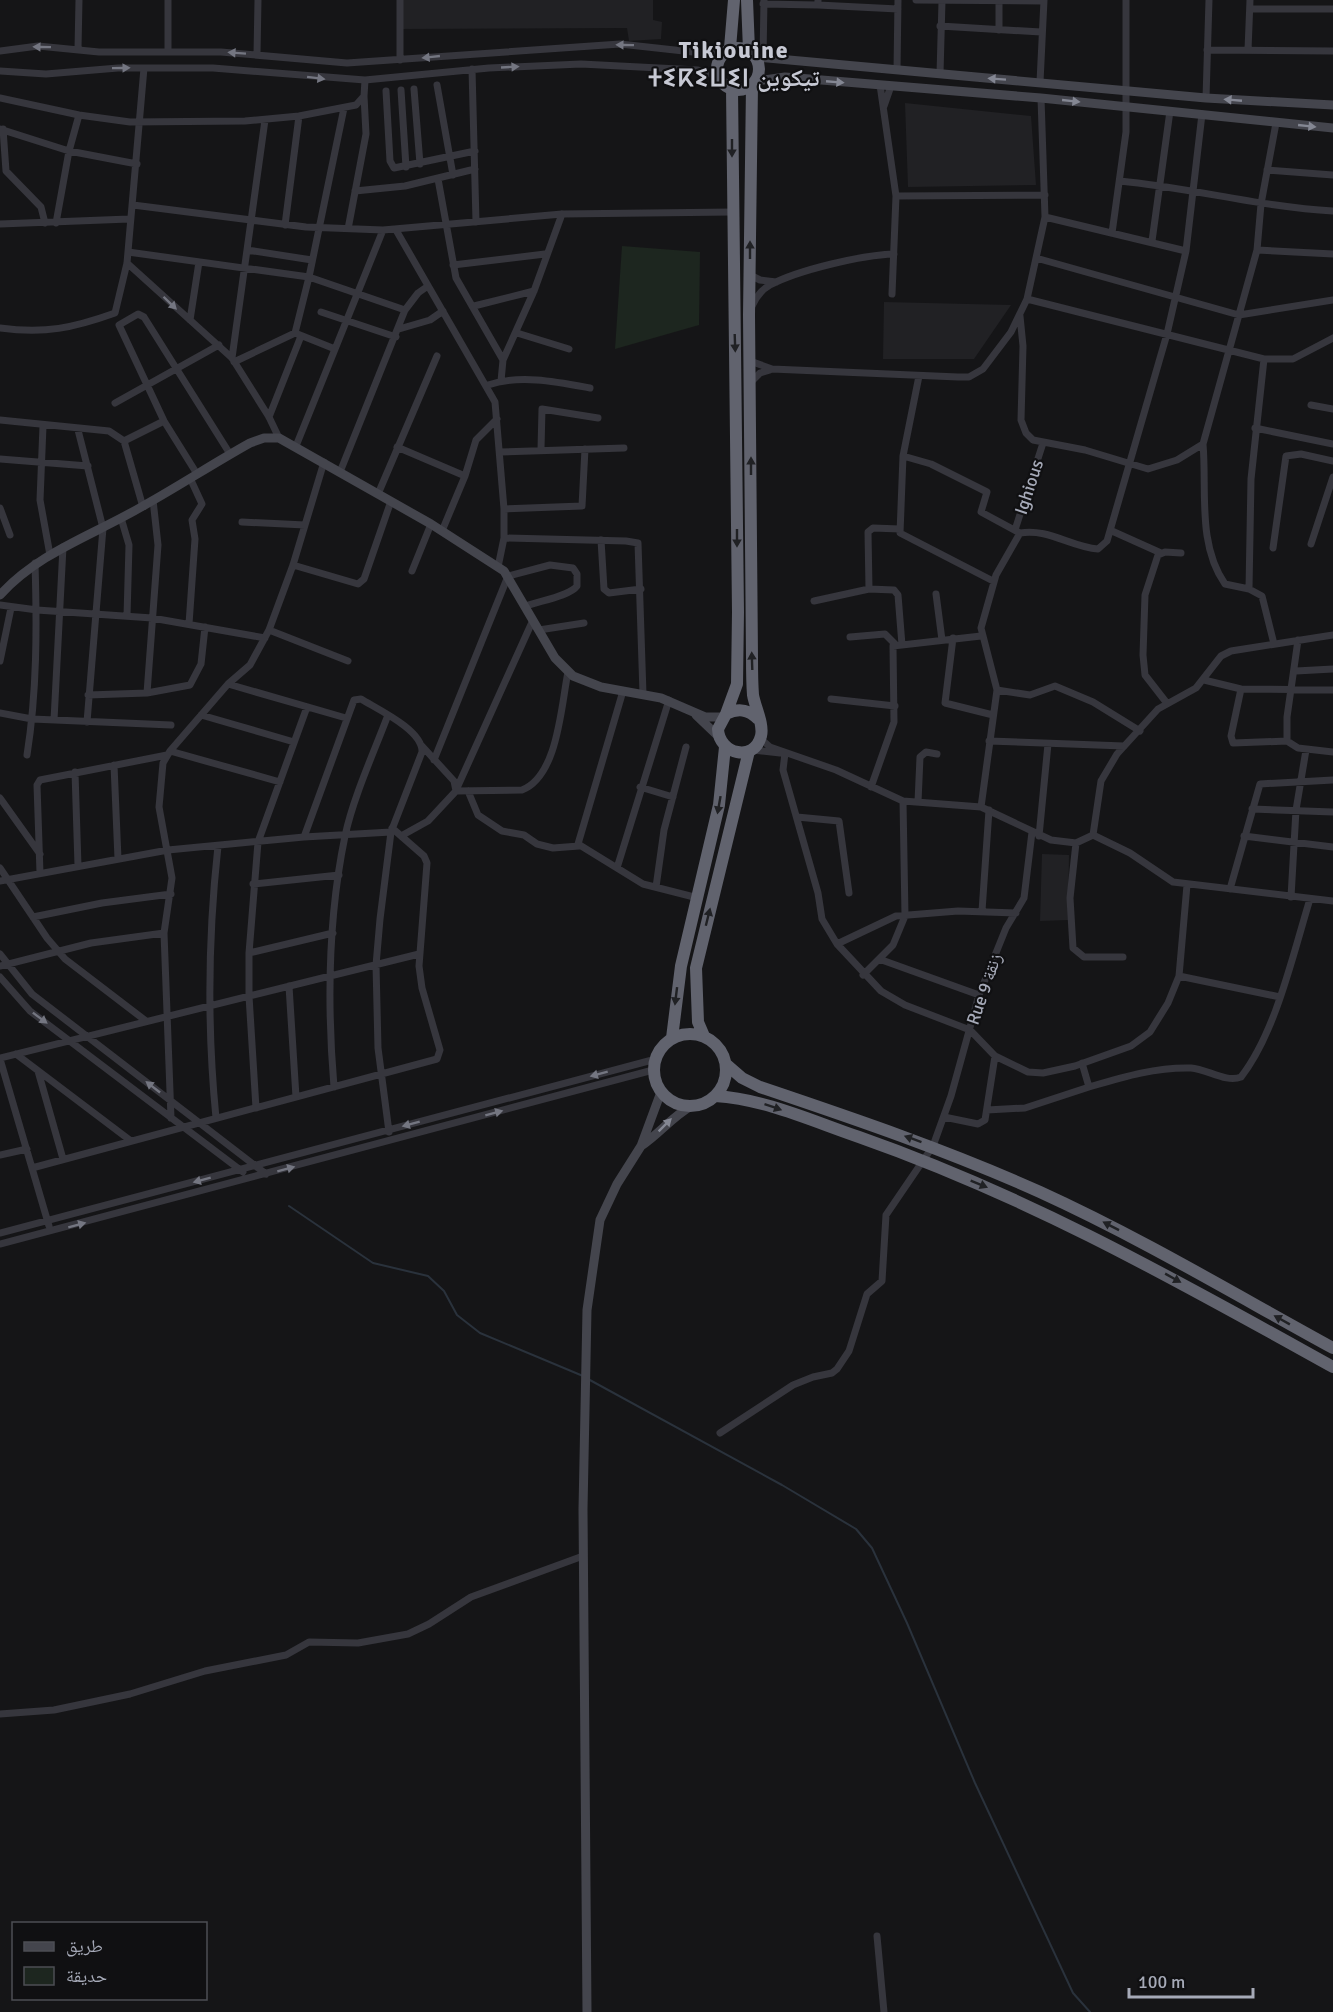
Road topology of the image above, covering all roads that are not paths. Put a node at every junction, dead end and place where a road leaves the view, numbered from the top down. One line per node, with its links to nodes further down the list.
1 (79, 0): 23 (street)
2 (168, 0): 24 (street)
3 (258, 0): 30 (street)
4 (400, 0): 32 (street)
5 (734, 0): 25 (highway)
6 (747, 0): 31 (highway)
7 (898, 0): 17 (street)
8 (916, 0): 13 (street)
9 (999, 0): 13 (street); 14 (street); 21 (street)
10 (1126, 0): 48 (street)
11 (1209, 0): 26 (street)
12 (1250, 0): 18 (street)
13 (942, 1): 20 (street)
14 (1044, 1): 22 (street)
15 (764, 2): 16 (street); 31 (street)
16 (818, 3): 17 (street)
17 (898, 9): 35 (street)
18 (1250, 9): 19 (street); 27 (street)
19 (1333, 9)
20 (940, 26): 21 (street); 37 (street)
21 (999, 30): 22 (street)
22 (1041, 32): 40 (street)
23 (78, 49): 24 (street); 28 (street, one-way to 28)
24 (168, 50): 30 (street, one-way to 24)
25 (728, 50): 31 (highway); 32 (street, one-way to 32); 38 (highway)
26 (1207, 50): 27 (street); 52 (street)
27 (1248, 50): 29 (street)
28 (0, 51)
29 (1333, 51)
30 (257, 54): 32 (street)
31 (756, 55): 35 (street); 41 (highway)
32 (400, 60)
33 (144, 68): 36 (street, one-way to 33); 39 (street, one-way to 39); 63 (street)
34 (472, 69): 38 (street, one-way to 38); 39 (street); 68 (street)
35 (897, 70): 37 (street)
36 (0, 71)
37 (940, 74): 40 (street, one-way to 37)
38 (717, 76): 46 (highway)
39 (365, 80): 50 (street)
40 (1040, 82): 48 (street)
41 (754, 83): 43 (street, one-way to 43); 46 (highway); 117 (highway, one-way to 41)
42 (437, 85): 69 (street)
43 (880, 86): 44 (street); 55 (street)
44 (891, 86): 53 (street); 55 (street)
45 (414, 89): 71 (street)
46 (732, 89): 86 (highway, one-way to 86)
47 (401, 90): 72 (street)
48 (1126, 91): 52 (street); 56 (street)
49 (386, 92): 72 (street)
50 (364, 96): 57 (street); 81 (street)
51 (0, 98): 60 (street)
52 (1206, 98): 54 (street, one-way to 52)
53 (1041, 99): 56 (street, one-way to 56); 82 (street)
54 (1333, 105)
55 (884, 106): 83 (street)
56 (1127, 107): 58 (street); 78 (street)
57 (344, 108): 61 (street); 98 (street)
58 (1170, 111): 59 (street); 79 (street)
59 (1202, 114): 64 (street); 80 (street)
60 (79, 115): 63 (street); 67 (street)
61 (299, 116): 62 (street); 97 (street)
62 (265, 120): 63 (street); 91 (street)
63 (140, 122): 70 (street)
64 (1276, 123): 65 (street, one-way to 65); 74 (street)
65 (1333, 128)
66 (2, 129): 67 (street); 95 (street)
67 (69, 151): 70 (street); 93 (street)
68 (475, 151): 69 (street); 73 (street)
69 (449, 157): 71 (street); 75 (street)
70 (137, 164): 85 (street)
71 (420, 164): 72 (street)
72 (406, 167)
73 (475, 169): 75 (street); 92 (street)
74 (1267, 170): 76 (street); 84 (street)
75 (453, 175): 77 (street)
76 (1333, 175)
77 (438, 179): 81 (street); 96 (street)
78 (1120, 181): 79 (street); 102 (street)
79 (1159, 185): 80 (street); 103 (street)
80 (1193, 189): 84 (street); 105 (street)
81 (355, 191): 99 (street)
82 (1045, 195): 83 (street); 89 (street)
83 (896, 196): 109 (street)
84 (1261, 204): 87 (street); 106 (street)
85 (133, 205): 90 (street); 91 (street)
86 (732, 212): 88 (street); 279 (highway, one-way to 279)
87 (1333, 212)
88 (562, 214): 92 (street); 108 (street)
89 (1045, 217): 102 (street); 111 (street)
90 (129, 219): 93 (street); 107 (street)
91 (250, 221): 97 (street); 104 (street)
92 (476, 222): 96 (street)
93 (56, 223): 95 (street)
94 (0, 224): 95 (street)
95 (45, 224)
96 (446, 224): 101 (street); 115 (street)
97 (285, 225): 98 (street)
98 (319, 229): 99 (street); 112 (street)
99 (348, 229): 100 (street)
100 (383, 230): 101 (street); 122 (street)
101 (396, 230): 120 (street)
102 (1112, 233): 103 (street)
103 (1152, 241): 105 (street)
104 (247, 250): 112 (street); 116 (street)
105 (1185, 250): 124 (street)
106 (1257, 250): 110 (street); 133 (street)
107 (128, 252): 113 (street); 114 (street)
108 (545, 254): 115 (street); 121 (street)
109 (894, 254): 119 (street); 123 (street)
110 (1333, 254)
111 (1036, 258): 124 (street); 125 (street)
112 (312, 260): 118 (street)
113 (128, 262): 131 (street); 135 (street, one-way to 135)
114 (199, 262): 116 (street); 135 (street)
115 (453, 265): 127 (street)
116 (245, 268): 118 (street); 151 (street)
117 (750, 275): 119 (street); 132 (highway)
118 (309, 277): 122 (street); 141 (street)
119 (778, 282): 132 (street)
120 (428, 285): 128 (street); 129 (street)
121 (534, 291): 127 (street); 140 (street)
122 (357, 294): 128 (street); 136 (street)
123 (891, 294)
124 (1175, 295): 133 (street); 142 (street)
125 (1027, 299): 134 (street); 142 (street)
126 (1333, 300): 133 (street)
127 (474, 306): 152 (street)
128 (405, 310): 139 (street)
129 (443, 311): 139 (street); 159 (street)
130 (321, 312): 136 (street)
131 (115, 313): 137 (street); 138 (street)
132 (749, 315): 153 (highway)
133 (1239, 315): 148 (street)
134 (1020, 316): 156 (street); 175 (street)
135 (190, 320): 145 (street)
136 (346, 321): 143 (street); 146 (street)
137 (118, 325): 155 (street); 160 (street)
138 (0, 328)
139 (399, 329): 143 (street)
140 (517, 333): 147 (street); 152 (street)
141 (298, 334): 146 (street); 151 (street); 165 (street)
142 (1167, 334): 148 (street); 190 (street)
143 (396, 337): 192 (street)
144 (1333, 338): 150 (street)
145 (219, 345): 151 (street); 155 (street)
146 (335, 349): 178 (street)
147 (569, 349)
148 (1230, 352): 150 (street); 176 (street)
149 (437, 356): 179 (street)
150 (1264, 359): 171 (street)
151 (233, 360): 165 (street)
152 (503, 360): 157 (street)
153 (750, 361): 154 (street); 158 (highway)
154 (772, 369): 156 (street); 158 (street)
155 (176, 370): 160 (street); 184 (street)
156 (919, 376): 185 (street)
157 (501, 381): 159 (street); 161 (street)
158 (750, 383): 283 (highway, one-way to 158)
159 (488, 385): 167 (street)
160 (147, 387): 162 (street); 169 (street)
161 (590, 388)
162 (115, 403)
163 (1311, 405): 164 (street)
164 (1333, 410)
165 (269, 417): 173 (street)
166 (598, 418): 181 (street)
167 (497, 419): 183 (street); 194 (street)
168 (0, 420): 170 (street)
169 (164, 422): 174 (street); 193 (street)
170 (43, 426): 172 (street); 189 (street)
171 (1256, 428): 177 (street); 228 (street)
172 (78, 430): 174 (street); 191 (street)
173 (279, 438): 178 (street); 184 (street)
174 (123, 441): 199 (street)
175 (1042, 443): 190 (street); 210 (street, Ighious)
176 (1203, 444): 190 (street); 228 (street)
177 (1333, 444)
178 (296, 446): 188 (street)
179 (398, 447): 194 (street); 196 (street)
180 (624, 448): 182 (street)
181 (541, 449): 182 (street); 183 (street)
182 (585, 449): 201 (street)
183 (500, 452): 201 (street)
184 (230, 454): 193 (street)
185 (903, 456): 207 (street); 210 (street)
186 (0, 459): 189 (street)
187 (1333, 461): 216 (street)
188 (324, 462): 192 (street); 205 (street)
189 (41, 464): 191 (street); 219 (street)
190 (1132, 464): 209 (street)
191 (88, 466): 206 (street)
192 (340, 472): 196 (street)
193 (193, 476): 197 (street); 242 (street)
194 (465, 476): 208 (street)
195 (1333, 477): 214 (street)
196 (378, 494): 198 (street)
197 (153, 500): 199 (street); 239 (street)
198 (391, 501): 204 (street); 221 (street)
199 (143, 507): 202 (street)
200 (0, 508): 211 (street)
201 (504, 509): 212 (street)
202 (122, 518): 206 (street); 238 (street)
203 (242, 522): 205 (street)
204 (431, 524): 208 (street); 223 (street)
205 (305, 525): 221 (street)
206 (102, 528): 215 (street); 237 (street)
207 (900, 529): 225 (street); 227 (street)
208 (441, 531): 222 (street)
209 (1112, 531): 210 (street); 217 (street)
210 (1018, 532): 225 (street, Ighious)
211 (10, 535)
212 (504, 538): 213 (street); 222 (street)
213 (601, 540): 226 (street); 226 (street)
214 (1311, 544)
215 (63, 547): 219 (street); 236 (street)
216 (1274, 548)
217 (1161, 553): 218 (street); 272 (street)
218 (1181, 553)
219 (51, 555): 220 (street)
220 (35, 563): 230 (street); 235 (street)
221 (293, 565): 244 (street)
222 (498, 567): 224 (street)
223 (412, 572)
224 (508, 576): 233 (street); 233 (street); 304 (street)
225 (993, 580): 247 (street, Ighious)
226 (641, 589): 269 (street)
227 (869, 589): 231 (street); 254 (street)
228 (1249, 589): 253 (street)
229 (936, 594): 251 (street)
230 (0, 595)
231 (814, 601)
232 (0, 605): 234 (street)
233 (526, 606): 240 (street)
234 (11, 608): 235 (street); 255 (street)
235 (37, 610): 236 (street); 282 (street)
236 (60, 610): 237 (street); 284 (street)
237 (94, 613): 238 (street); 268 (street)
238 (127, 616): 239 (street)
239 (152, 618): 242 (street); 267 (street)
240 (533, 620): 245 (street); 312 (street)
241 (584, 623): 245 (street)
242 (189, 624): 243 (street)
243 (205, 627): 249 (street); 267 (street)
244 (269, 630): 249 (street); 256 (street)
245 (539, 630): 259 (street)
246 (1333, 635): 252 (street)
247 (981, 636): 250 (street); 263 (street)
248 (850, 637): 254 (street)
249 (265, 638): 261 (street)
250 (953, 638): 251 (street); 280 (street)
251 (942, 640): 254 (street)
252 (1298, 640): 253 (street); 258 (street)
253 (1274, 644): 260 (street)
254 (899, 645): 273 (street)
255 (0, 661)
256 (348, 661)
257 (1333, 669): 258 (street)
258 (1296, 671): 266 (street)
259 (568, 672): 265 (street); 313 (street)
260 (1204, 680): 262 (street); 272 (street)
261 (228, 684): 274 (street); 277 (street)
262 (1241, 689): 266 (street); 290 (street)
263 (996, 690): 280 (street); 287 (street)
264 (1333, 690): 266 (street)
265 (623, 691): 269 (street); 335 (street)
266 (1292, 692): 290 (street)
267 (147, 693): 268 (street)
268 (88, 694): 285 (street)
269 (643, 694): 271 (street)
270 (831, 699): 273 (street)
271 (669, 700): 276 (street); 310 (street)
272 (1166, 702): 287 (street)
273 (895, 706): 311 (street)
274 (307, 707): 281 (street); 291 (street)
275 (0, 713): 282 (street)
276 (694, 713): 279 (street); 292 (street)
277 (201, 715): 291 (street); 300 (street)
278 (388, 715): 281 (street); 294 (street); 325 (street)
279 (725, 715): 283 (highway); 292 (highway)
280 (993, 716): 289 (street)
281 (346, 718): 330 (street)
282 (32, 719): 284 (street); 303 (street)
283 (758, 719): 288 (highway)
284 (54, 720): 285 (street)
285 (87, 722): 286 (street)
286 (171, 725)
287 (1140, 731): 295 (street)
288 (760, 738): 298 (highway); 301 (street)
289 (989, 741): 293 (street); 318 (street)
290 (1287, 741): 297 (street)
291 (294, 742): 308 (street)
292 (722, 742): 298 (highway); 354 (highway, one-way to 354)
293 (1048, 744): 295 (street); 326 (street, Rue 9 زنقة)
294 (422, 746): 304 (street); 324 (street)
295 (1124, 746): 327 (street)
296 (686, 747): 314 (street)
297 (1306, 750): 299 (street); 309 (street)
298 (750, 751): 301 (street); 385 (highway, one-way to 298)
299 (1333, 752)
300 (169, 753): 305 (street); 308 (street); 337 (street)
301 (785, 753): 311 (street); 323 (street)
302 (938, 754): 317 (street)
303 (27, 755)
304 (434, 760): 312 (street)
305 (114, 765): 306 (street); 339 (street)
306 (75, 772): 338 (street); 340 (street)
307 (1333, 780): 309 (street)
308 (280, 782): 331 (street)
309 (1301, 782): 319 (street); 321 (street)
310 (640, 787): 314 (street); 342 (street)
311 (871, 787): 316 (street)
312 (456, 790): 313 (street); 328 (street)
313 (468, 791): 335 (street)
314 (673, 797): 349 (street)
315 (0, 798): 338 (street)
316 (903, 801): 317 (street); 359 (street)
317 (918, 802): 318 (street)
318 (981, 807): 320 (street)
319 (1252, 809): 321 (street); 329 (street)
320 (989, 810): 326 (street); 357 (street)
321 (1296, 810): 322 (street); 332 (street)
322 (1333, 812)
323 (797, 817): 351 (street); 363 (street)
324 (392, 830): 325 (street); 328 (street); 370 (street)
325 (345, 834): 330 (street); 344 (street)
326 (1035, 834): 333 (street); 358 (street, Rue 9 زنقة)
327 (1093, 835): 333 (street); 348 (street)
328 (401, 836): 367 (street)
329 (1244, 836): 332 (street); 350 (street)
330 (304, 837): 331 (street)
331 (258, 842): 334 (street); 347 (street)
332 (1294, 842): 336 (street); 353 (street)
333 (1076, 843): 368 (street)
334 (218, 846): 337 (street); 380 (street)
335 (579, 846): 342 (street)
336 (1333, 847)
337 (168, 850): 339 (street); 352 (street)
338 (39, 854): 343 (street)
339 (118, 859): 340 (street)
340 (78, 866): 343 (street)
341 (0, 868): 345 (street)
342 (617, 868): 349 (street)
343 (40, 873): 345 (street)
344 (339, 875): 347 (street); 362 (street)
345 (9, 880): 346 (street); 360 (street)
346 (0, 882)
347 (253, 884): 365 (street)
348 (1187, 885): 350 (street); 374 (street)
349 (656, 887): 354 (street)
350 (1230, 889): 353 (street)
351 (849, 893)
352 (171, 894): 360 (street); 361 (street)
353 (1291, 897): 355 (street)
354 (698, 898): 386 (highway, one-way to 386)
355 (1310, 899): 356 (street); 379 (street)
356 (1333, 901)
357 (982, 911): 358 (street); 359 (street)
358 (1016, 913): 377 (street, Rue 9 زنقة)
359 (905, 916): 363 (street); 369 (street)
360 (33, 917): 364 (street)
361 (164, 933): 364 (street); 381 (street)
362 (333, 933): 365 (street); 373 (street)
363 (837, 944): 372 (street)
364 (58, 951): 371 (street); 382 (street)
365 (249, 953): 378 (street)
366 (0, 954): 371 (street)
367 (419, 954): 370 (street); 395 (street)
368 (1123, 957)
369 (879, 959): 372 (street); 377 (street)
370 (376, 964): 373 (street); 395 (street)
371 (4, 965): 384 (street)
372 (863, 975): 383 (street)
373 (330, 976): 376 (street); 396 (street)
374 (1179, 976): 379 (street); 391 (street)
375 (0, 977): 387 (street, one-way to 387)
376 (289, 986): 378 (street); 400 (street)
377 (979, 995): 383 (street, Rue 9 زنقة)
378 (249, 996): 380 (street); 403 (street)
379 (1280, 997): 397 (street)
380 (209, 1006): 381 (street); 407 (street)
381 (166, 1016): 382 (street); 401 (street)
382 (146, 1021): 384 (street)
383 (970, 1030): 389 (street); 405 (street, Rue 9 زنقة)
384 (87, 1036): 387 (street); 401 (street, one-way to 384)
385 (704, 1036): 386 (highway); 393 (highway)
386 (672, 1038): 392 (highway)
387 (69, 1041): 388 (street); 406 (street)
388 (16, 1054): 390 (street); 394 (street)
389 (995, 1056): 391 (street); 404 (street)
390 (0, 1058): 415 (street)
391 (1082, 1062): 397 (street)
392 (654, 1065): 398 (highway); 410 (street, one-way to 410); 412 (street, one-way to 392)
393 (727, 1065): 399 (highway); 414 (highway, one-way to 393)
394 (38, 1071): 411 (street); 417 (street)
395 (381, 1075): 396 (street); 410 (street)
396 (334, 1087): 400 (street)
397 (1089, 1087): 404 (street)
398 (661, 1092): 402 (highway); 413 (street)
399 (716, 1096): 402 (highway); 418 (highway, one-way to 418)
400 (296, 1097): 403 (street)
401 (170, 1100): 406 (street); 408 (street)
402 (691, 1106): 413 (street, one-way to 402)
403 (256, 1108): 407 (street)
404 (987, 1110): 405 (street)
405 (944, 1117): 414 (street, Rue 9 زنقة)
406 (171, 1118): 409 (street)
407 (216, 1118): 408 (street)
408 (200, 1123): 409 (street); 419 (street)
409 (184, 1127): 411 (street); 421 (street)
410 (388, 1131): 412 (street); 419 (street)
411 (131, 1141): 417 (street)
412 (390, 1141): 422 (street, one-way to 412)
413 (640, 1146): 431 (street)
414 (933, 1146): 418 (street, Rue 9 زنقة); 428 (highway, one-way to 414)
415 (27, 1149): 416 (street); 420 (street)
416 (0, 1155)
417 (63, 1159): 420 (street)
418 (925, 1161): 429 (highway, one-way to 429); 430 (street, Rue 9 زنقة)
419 (256, 1166): 421 (street); 422 (street)
420 (32, 1168): 424 (street)
421 (240, 1170): 423 (street); 424 (street, one-way to 424)
422 (266, 1174): 423 (street)
423 (251, 1178): 425 (street, one-way to 423)
424 (47, 1222): 425 (street); 426 (street)
425 (50, 1232): 427 (street)
426 (0, 1233)
427 (0, 1244)
428 (1333, 1348)
429 (1333, 1367)
430 (720, 1433)
431 (583, 1556): 432 (street); 434 (street)
432 (0, 1714)
433 (877, 1936): 435 (street)
434 (587, 2012)
435 (884, 2012)

